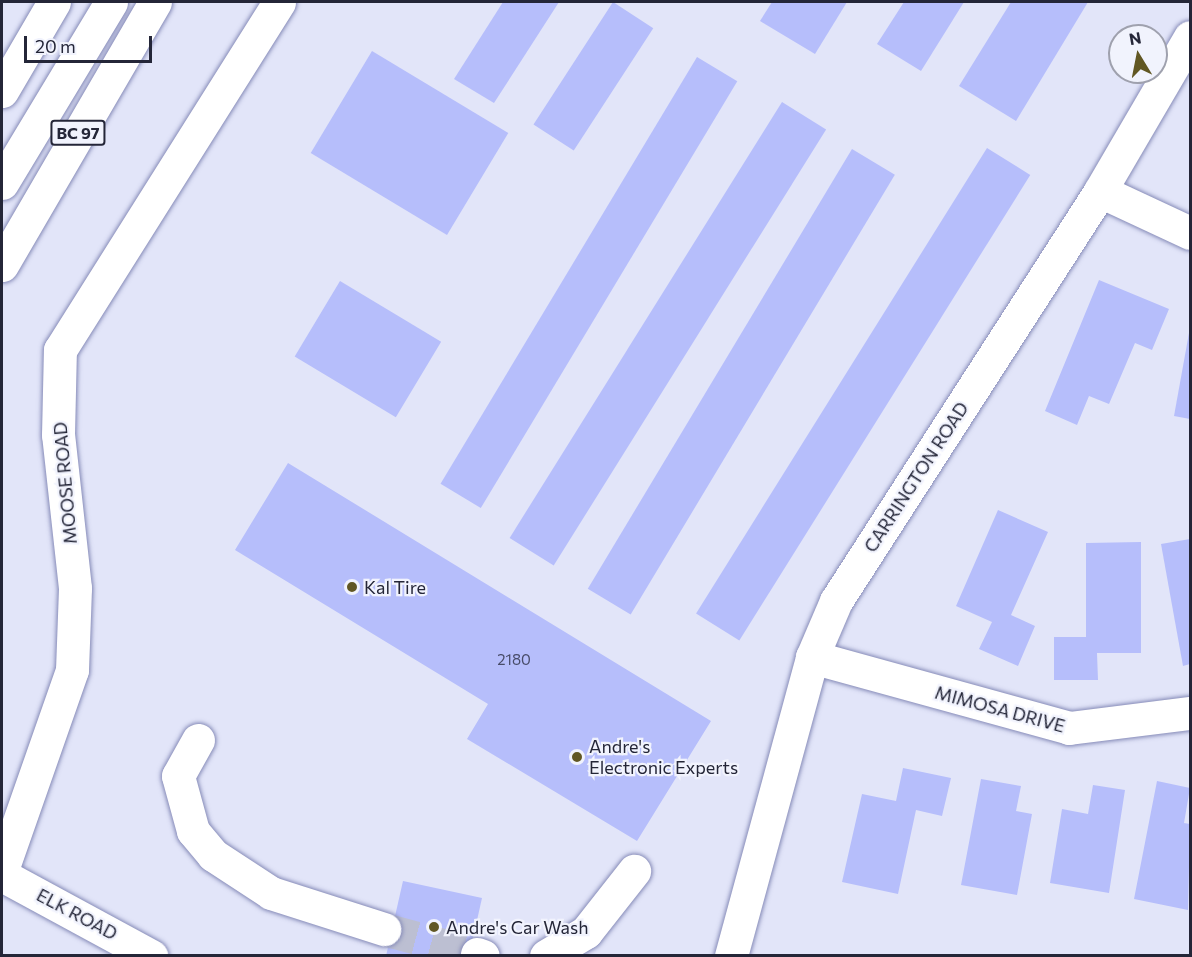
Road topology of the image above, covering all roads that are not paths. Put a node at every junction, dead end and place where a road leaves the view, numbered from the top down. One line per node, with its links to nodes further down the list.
1 (54, 2): 6 (main road)
2 (111, 2): 7 (main road)
3 (155, 2): 10 (main road, BC 97)
4 (279, 2): 15 (main road, MOOSE ROAD)
5 (1191, 37): 8 (main road, CARRINGTON ROAD)
6 (2, 91)
7 (2, 183)
8 (1100, 191): 9 (main road); 11 (main road, CARRINGTON ROAD)
9 (1191, 233)
10 (2, 265)
11 (812, 657): 12 (main road, MIMOSA DRIVE); 21 (main road, CARRINGTON ROAD)
12 (1191, 713)
13 (198, 740): 17 (main road)
14 (634, 871): 20 (main road)
15 (2, 873): 16 (main road, ELK ROAD)
16 (75, 912): 18 (main road); 19 (main road, ELK ROAD)
17 (384, 929)
18 (104, 956)
19 (151, 956)
20 (546, 956)
21 (731, 956)

